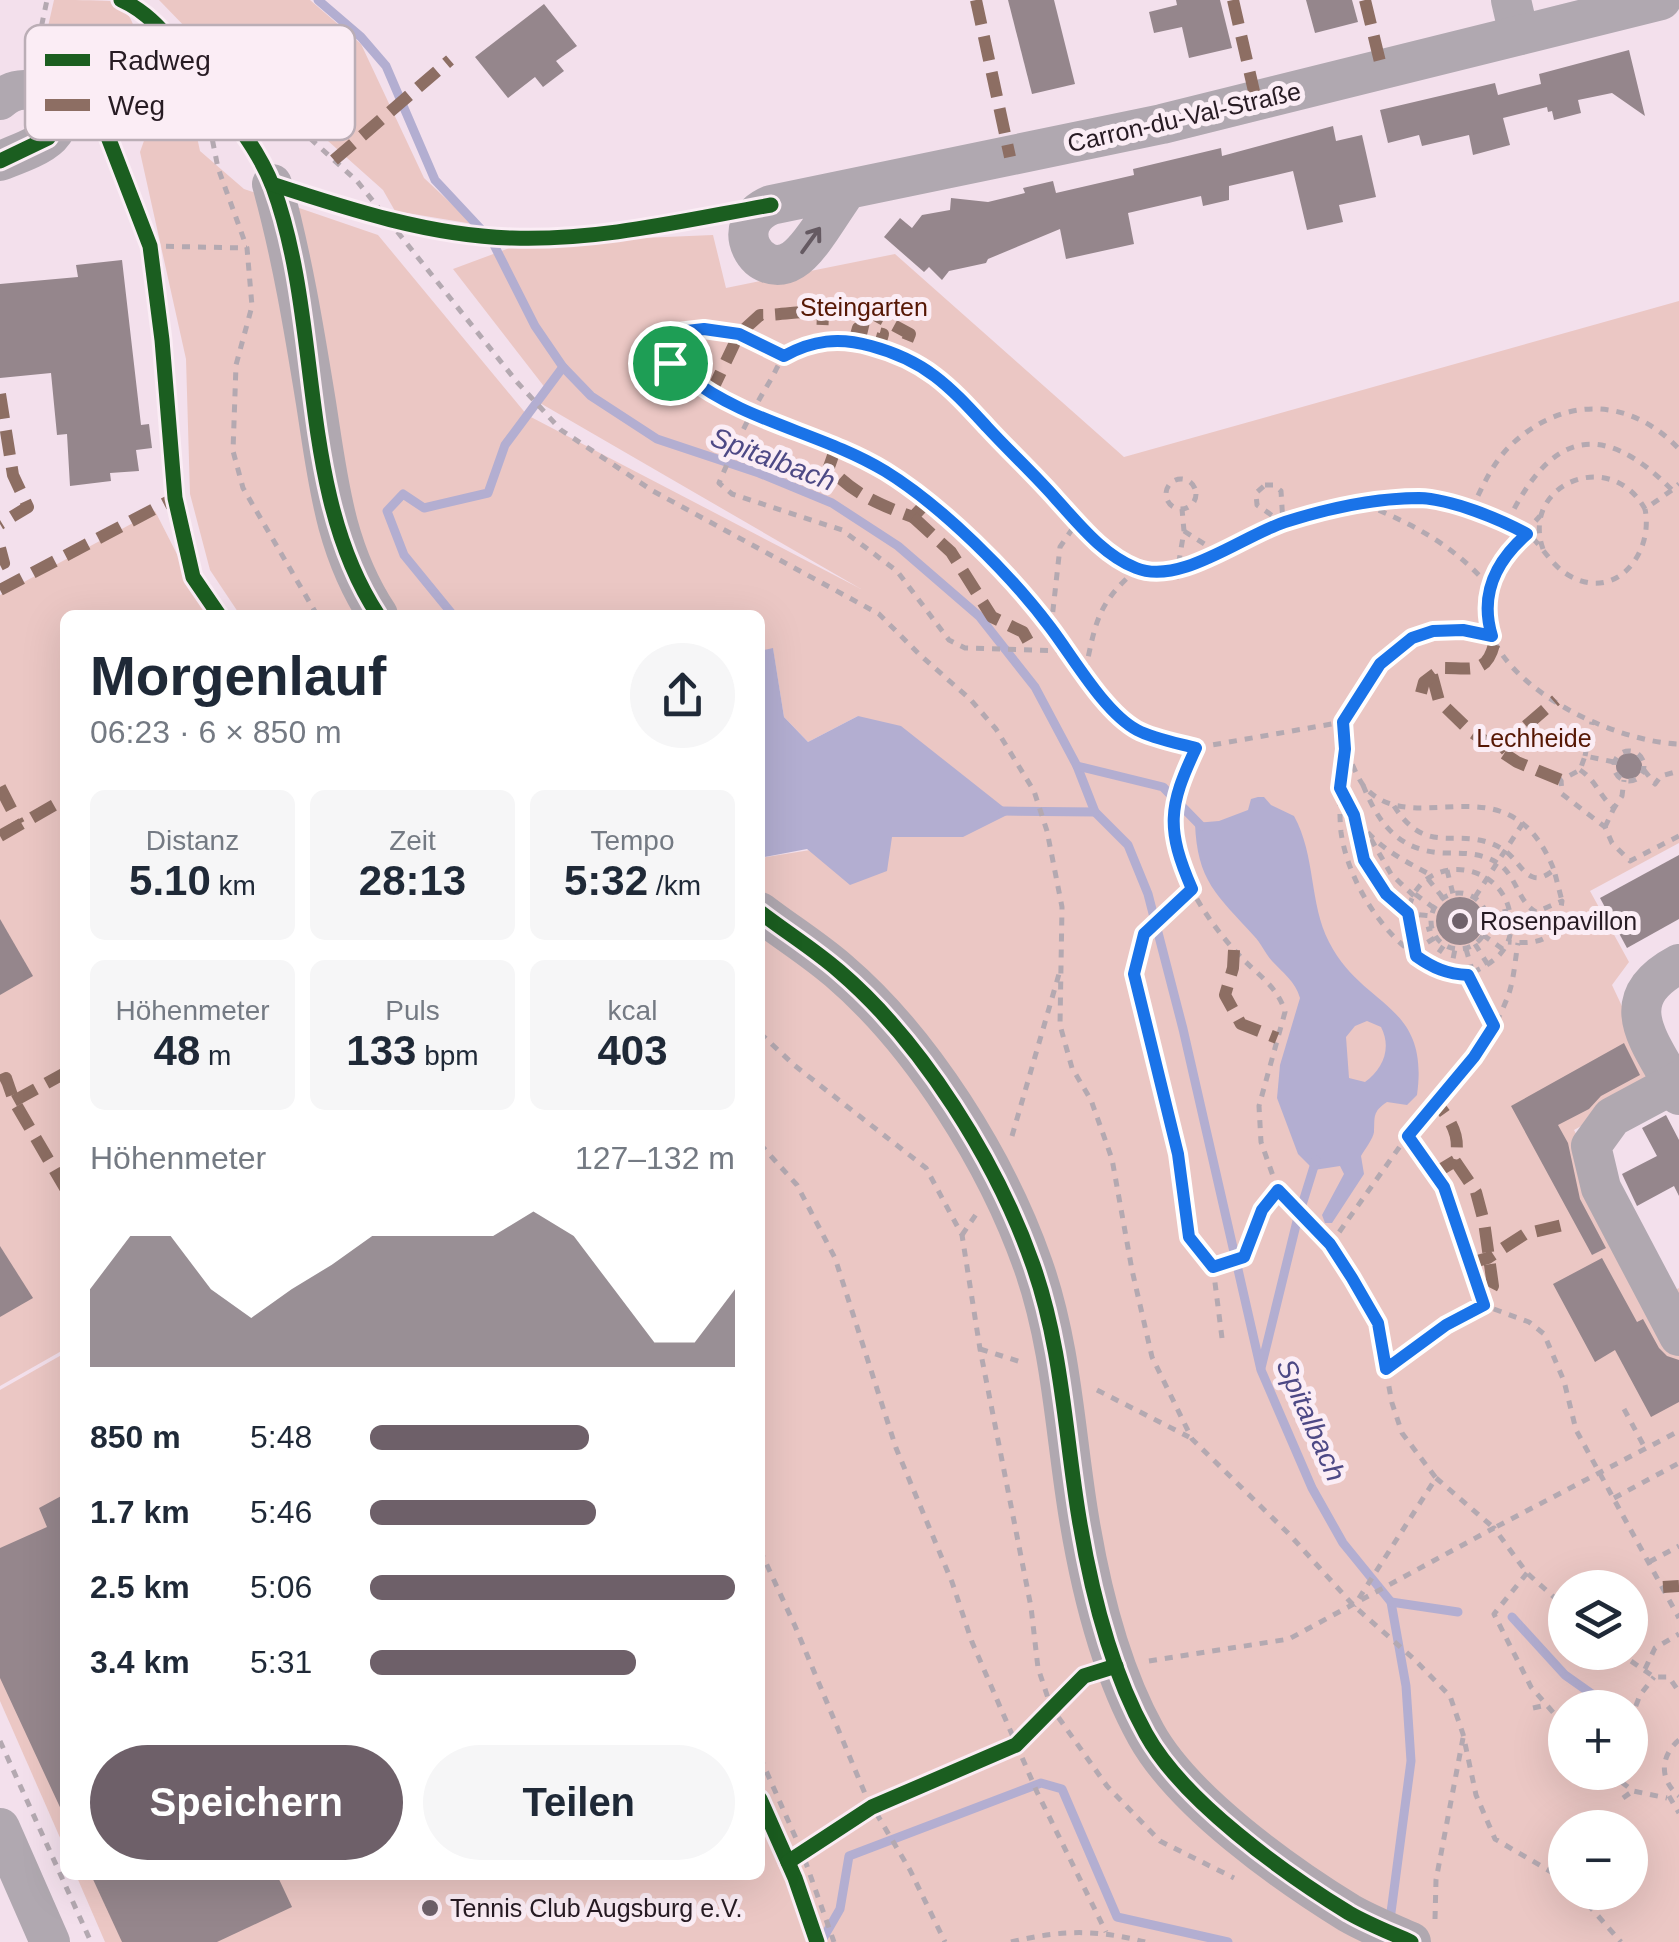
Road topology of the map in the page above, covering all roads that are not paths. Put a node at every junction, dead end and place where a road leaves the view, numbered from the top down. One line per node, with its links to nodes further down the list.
1 (1661, 0): 2 (street, Carron-du-Val-Straße)
2 (1515, 17): 6 (street, Carron-du-Val-Straße)
3 (44, 140): 4 (street)
4 (0, 161)
5 (272, 184): 7 (street)
6 (846, 190)
7 (375, 610)
8 (765, 916): 14 (street)
9 (1679, 964): 10 (street)
10 (1677, 1086): 11 (street)
11 (1664, 1271): 12 (street)
12 (1679, 1336)
13 (0, 1828): 15 (street)
14 (1417, 1936)
15 (50, 1942)

